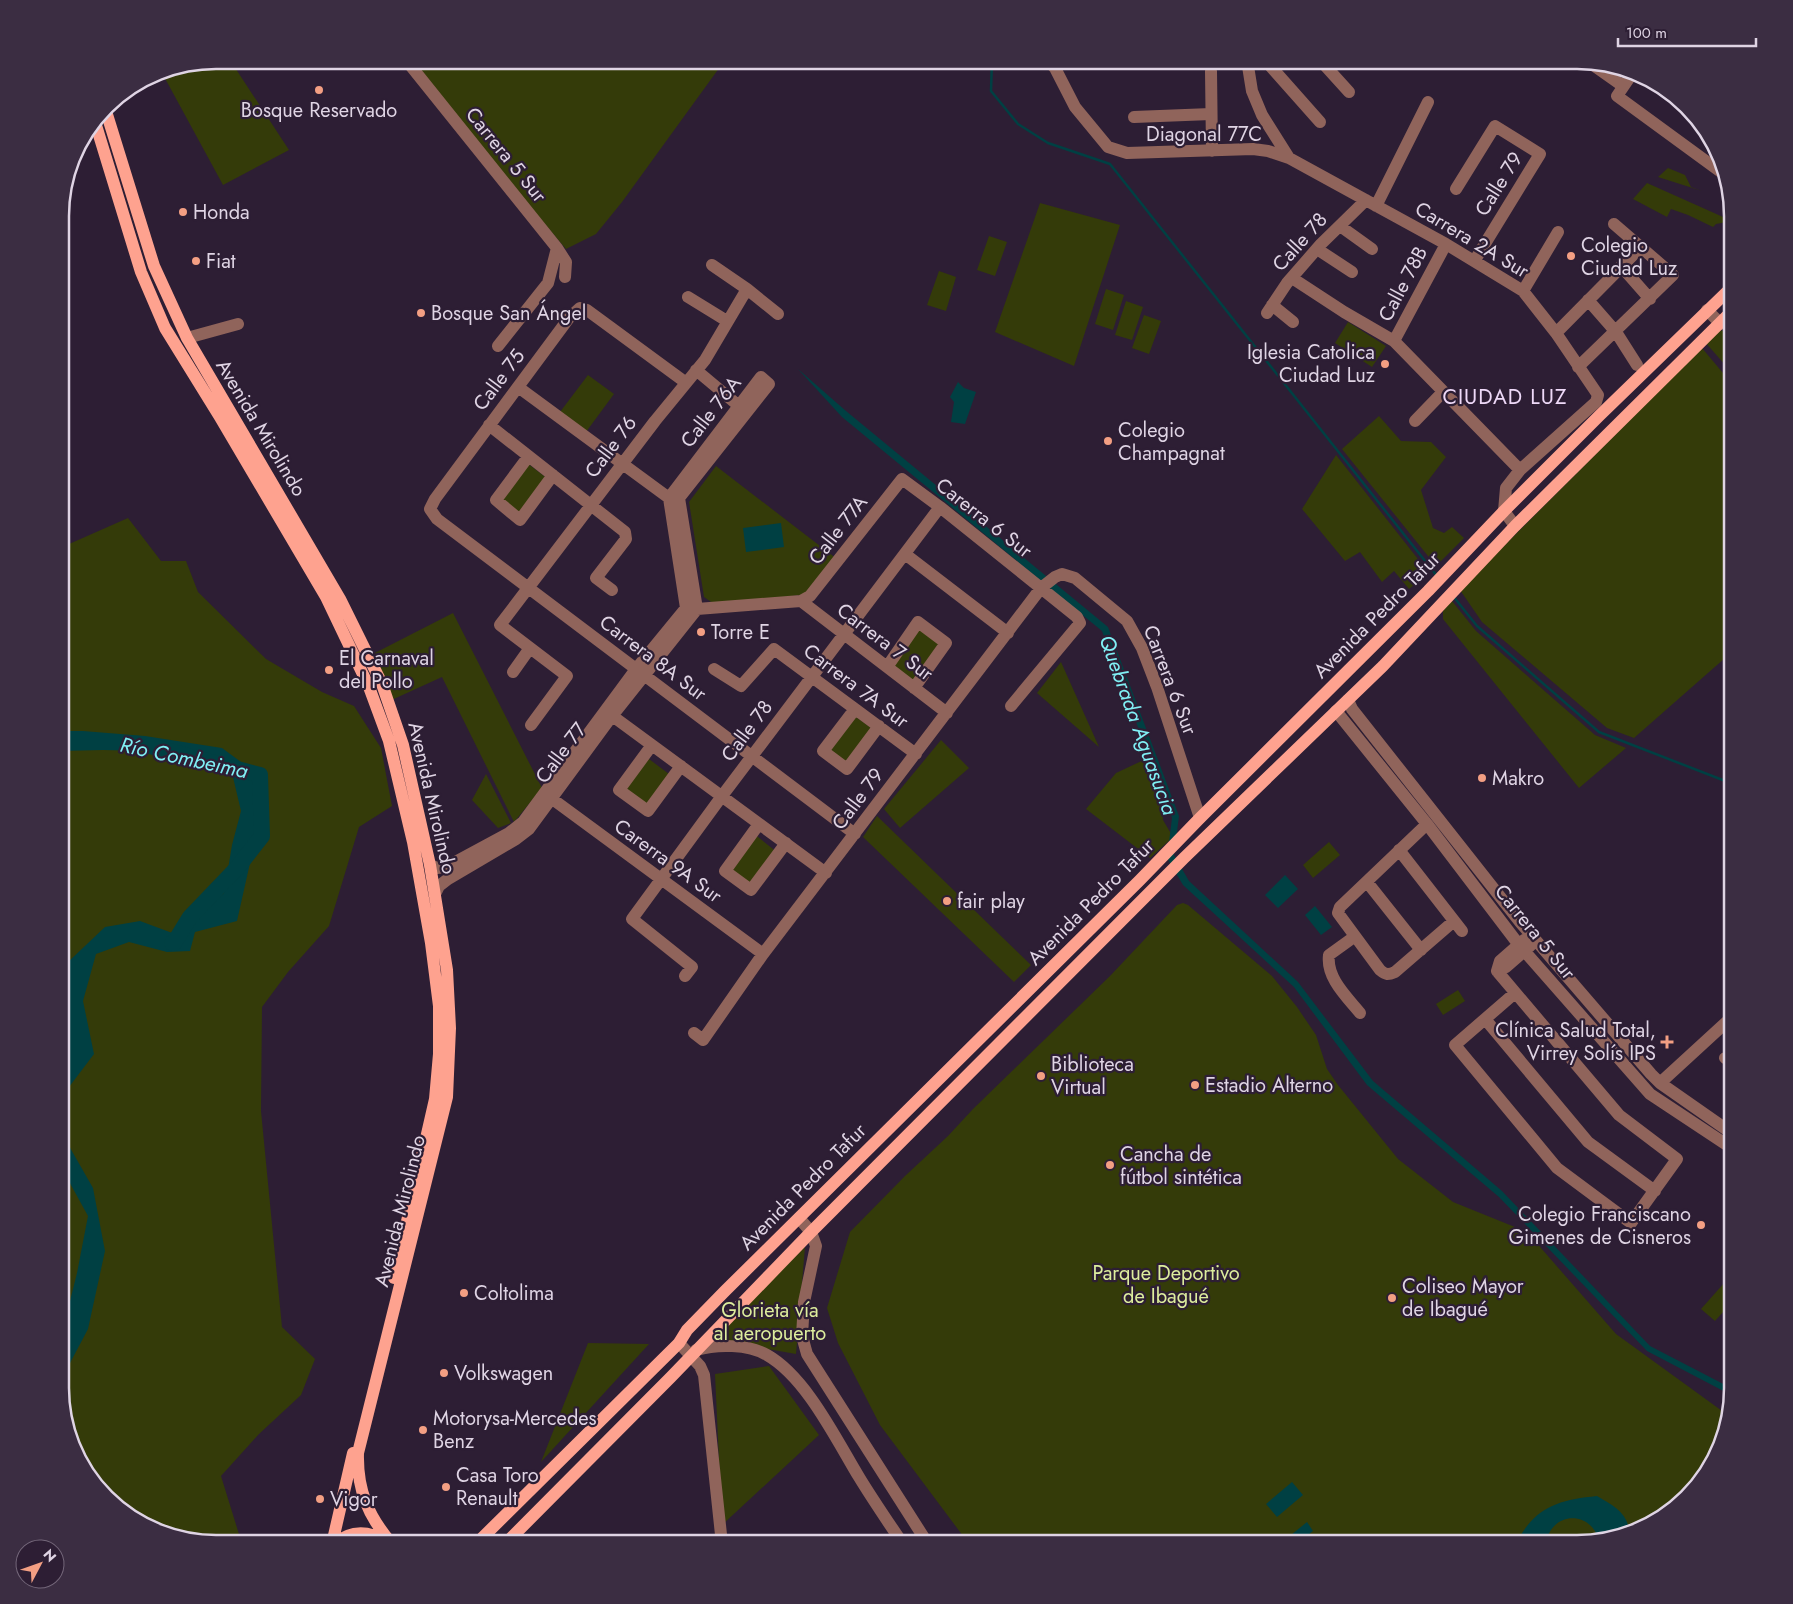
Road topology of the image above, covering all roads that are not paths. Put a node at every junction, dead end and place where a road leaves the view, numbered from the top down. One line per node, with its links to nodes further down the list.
1 (413, 69): 27 (street, Carrera 5 Sur)
2 (1056, 69): 17 (street, Diagonal 77C)
3 (1251, 69): 18 (street)
4 (1273, 69): 15 (street)
5 (1328, 69): 10 (street)
6 (1598, 70): 9 (street)
7 (1211, 71): 12 (street)
8 (1629, 78): 9 (street)
9 (1620, 91): 19 (street)
10 (1349, 92)
11 (1428, 102): 21 (street, Calle 78)
12 (1212, 114): 14 (street); 17 (street)
13 (108, 116): 52 (main road, Avenida Mirolindo)
14 (1134, 117)
15 (1320, 122)
16 (97, 129): 135 (main road, Avenida Mirolindo)
17 (1212, 151): 18 (street, Diagonal 77C)
18 (1289, 158): 21 (street, Carrera 2A Sur)
19 (1716, 168)
20 (1456, 189): 30 (street, Calle 79)
21 (1371, 203): 23 (street, Calle 78); 25 (street, Carrera 2A Sur)
22 (1614, 224): 26 (street)
23 (1340, 226): 28 (street, Calle 78); 29 (street)
24 (1558, 232): 37 (street)
25 (1446, 244): 30 (street, Carrera 2A Sur); 53 (street, Calle 78B)
26 (1641, 247): 32 (street); 40 (street)
27 (557, 248): 34 (street, Carrera 5 Sur); 54 (street)
28 (1317, 249): 33 (street); 35 (street, Calle 78)
29 (1372, 249)
30 (1475, 260): 37 (street, Carrera 2A Sur)
31 (712, 265): 36 (street)
32 (1621, 266): 40 (street); 41 (street)
33 (1352, 272)
34 (565, 277)
35 (1292, 278): 46 (street, Calle 78); 53 (street)
36 (747, 289): 43 (street); 45 (street, Calle 76)
37 (1523, 290): 51 (street, Carrera 2A Sur)
38 (1724, 294): 42 (main road, Avenida Pedro Tafur)
39 (688, 297): 45 (street)
40 (1650, 298): 50 (street)
41 (1588, 300): 50 (street); 51 (street)
42 (1707, 310): 47 (street); 74 (main road, Avenida Pedro Tafur)
43 (778, 314)
44 (1724, 319): 47 (main road, Avenida Pedro Tafur)
45 (727, 321): 57 (street, Calle 76)
46 (1293, 322)
47 (1720, 323): 49 (street); 75 (main road, Avenida Pedro Tafur)
48 (238, 324): 52 (street)
49 (1724, 324)
50 (1616, 332): 55 (street); 56 (street)
51 (1556, 333): 56 (street, Carrera 2A Sur)
52 (186, 338): 111 (main road, Avenida Mirolindo)
53 (1394, 342): 60 (street)
54 (498, 346)
55 (1637, 364)
56 (1578, 367): 67 (street, Carrera 2A Sur)
57 (696, 370): 58 (street, Calle 76); 61 (street)
58 (685, 382): 59 (street, Calle 75); 66 (street, Calle 76)
59 (518, 386): 64 (street, Calle 75); 66 (street)
60 (1443, 392): 62 (street); 67 (street)
61 (739, 406): 63 (street, Calle 76A); 63 (street, Calle 76A)
62 (1415, 420)
63 (731, 424): 70 (street, Calle 76A)
64 (489, 425): 65 (street); 73 (street, Calle 75)
65 (528, 457): 68 (street); 68 (street)
66 (623, 464): 70 (street); 71 (street, Calle 76)
67 (1520, 470): 74 (street)
68 (553, 475): 71 (street)
69 (902, 479): 72 (street, Carerra 6 Sur); 80 (street, Calle 77A)
70 (674, 498): 81 (street)
71 (591, 505): 78 (street, Calle 76); 79 (street)
72 (940, 507): 76 (street, Calle 78); 77 (street, Carerra 6 Sur)
73 (430, 509): 78 (street, Carrera 8A Sur)
74 (1504, 511): 75 (street); 105 (main road, Avenida Pedro Tafur)
75 (1515, 526): 91 (main road, Avenida Pedro Tafur)
76 (905, 554): 82 (street); 83 (street, Calle 78)
77 (1047, 583): 82 (street, Calle 79); 92 (street, Carerra 6 Sur); 105 (street, Carrera 6 Sur)
78 (528, 588): 84 (street, Calle 76); 88 (street, Carrera 8A Sur)
79 (612, 590)
80 (801, 601): 81 (street); 83 (street, Carrera 7 Sur)
81 (691, 609): 88 (street, Calle 77)
82 (1008, 633): 95 (street, Calle 79)
83 (844, 635): 85 (street, Carrera 7 Sur); 89 (street, Calle 78)
84 (530, 648): 87 (street); 97 (street)
85 (888, 667): 90 (street, Carrera 7 Sur); 90 (street)
86 (714, 669): 89 (street, Carrera 7A Sur)
87 (513, 672)
88 (640, 672): 96 (street, Calle 77); 101 (street, Carrera 8A Sur)
89 (812, 677): 93 (street, Carrera 7A Sur); 101 (street, Calle 78)
90 (914, 688): 95 (street, Carrera 7 Sur)
91 (1348, 700): 94 (main road, Avenida Pedro Tafur); 117 (street, Carrera 5 Sur)
92 (1011, 706)
93 (855, 709): 98 (street, Carrera 7A Sur); 98 (street)
94 (1336, 710): 107 (street, Carrera 5 Sur); 132 (main road, Avenida Pedro Tafur)
95 (947, 712): 100 (street, Calle 79)
96 (608, 713): 99 (street); 104 (street, Calle 77)
97 (531, 725)
98 (879, 726): 100 (street, Carrera 7A Sur)
99 (652, 745): 102 (street); 102 (street)
100 (916, 754): 108 (street, Calle 79)
101 (752, 756): 103 (street, Calle 78); 108 (street, Carrera 8A Sur)
102 (680, 766): 103 (street)
103 (722, 796): 106 (street); 113 (street, Calle 78)
104 (545, 801): 111 (street, Calle 77); 113 (street, Carerra 9A Sur); 115 (street, Calle 77)
105 (1200, 818): 131 (main road, Avenida Pedro Tafur)
106 (759, 824): 109 (street); 109 (street)
107 (1427, 824): 110 (street); 118 (street, Carrera 5 Sur)
108 (855, 834): 112 (street, Calle 79)
109 (786, 844): 112 (street)
110 (1400, 850): 114 (street); 119 (street)
111 (430, 865): 115 (main road, Avenida Mirolindo)
112 (826, 873): 120 (street, Calle 79)
113 (661, 879): 120 (street, Carerra 9A Sur); 121 (street, Calle 78)
114 (1367, 882): 116 (street); 119 (street)
115 (435, 894): 138 (main road, Avenida Mirolindo)
116 (1354, 937): 119 (street); 123 (street)
117 (1533, 938): 118 (street); 127 (street, Carrera 5 Sur)
118 (1522, 948): 122 (street); 129 (street, Carrera 5 Sur)
119 (1421, 950)
120 (763, 954): 126 (street, Calle 79)
121 (688, 972)
122 (1515, 993): 124 (street); 130 (street)
123 (1360, 1014)
124 (1485, 1019): 130 (street); 130 (street)
125 (1724, 1024): 127 (street)
126 (698, 1036)
127 (1660, 1083): 128 (street, Carrera 5 Sur)
128 (1724, 1128)
129 (1724, 1143)
130 (1655, 1192)
131 (798, 1218): 132 (street); 133 (main road, Avenida Pedro Tafur)
132 (810, 1232): 134 (main road, Avenida Pedro Tafur); 143 (street)
133 (679, 1343): 134 (street); 139 (main road, Avenida Pedro Tafur)
134 (693, 1353): 140 (main road, Avenida Pedro Tafur); 141 (street); 142 (street)
135 (335, 1535)
136 (350, 1535): 137 (main road)
137 (374, 1535)
138 (384, 1535)
139 (485, 1535)
140 (514, 1535)
141 (721, 1535)
142 (897, 1535)
143 (922, 1535)

